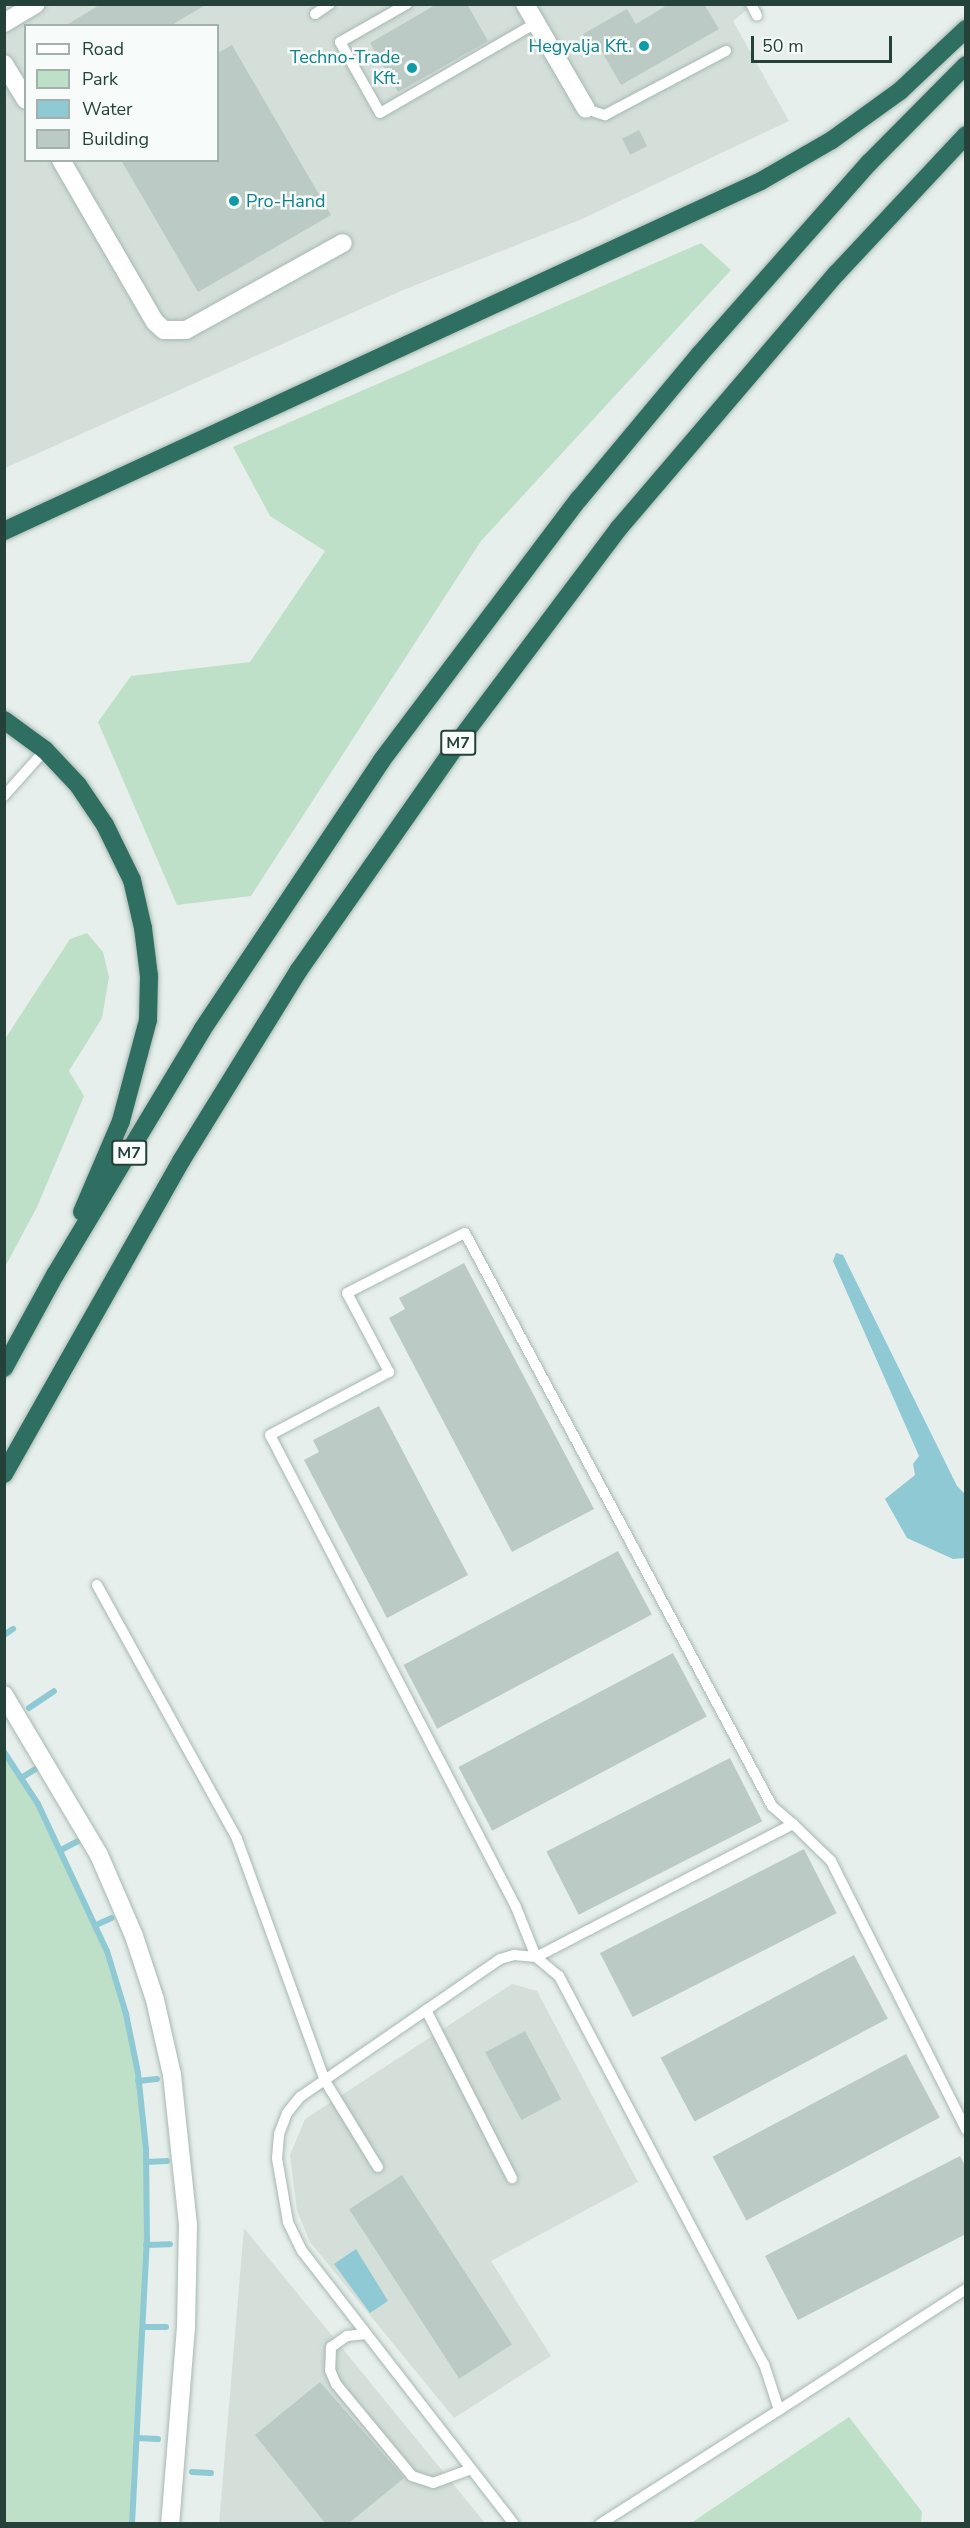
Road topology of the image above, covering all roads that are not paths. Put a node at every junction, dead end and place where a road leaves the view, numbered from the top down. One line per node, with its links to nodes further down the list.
1 (36, 4): 8 (main road)
2 (330, 4): 6 (lane)
3 (407, 4): 9 (lane)
4 (525, 4): 9 (main road)
5 (751, 4): 7 (lane)
6 (315, 14)
7 (757, 16)
8 (4, 23)
9 (536, 23): 15 (main road)
10 (966, 29): 19 (highway)
11 (726, 51): 15 (lane)
12 (4, 64): 14 (main road)
13 (966, 65): 23 (highway, M7)
14 (24, 97)
15 (586, 109)
16 (966, 135): 25 (highway, M7)
17 (62, 162): 18 (main road)
18 (343, 243)
19 (4, 531)
20 (4, 720): 21 (highway)
21 (45, 750): 22 (lane); 23 (highway)
22 (4, 796)
23 (55, 1275): 24 (highway, M7)
24 (4, 1368)
25 (4, 1474)
26 (97, 1585): 31 (lane)
27 (4, 1695): 39 (main road)
28 (793, 1824): 29 (lane); 29 (lane); 32 (lane)
29 (536, 1957): 30 (lane); 37 (lane)
30 (426, 2010): 31 (lane); 34 (lane)
31 (325, 2081): 33 (lane); 36 (lane)
32 (966, 2130)
33 (378, 2167)
34 (512, 2178)
35 (966, 2289): 37 (lane)
36 (366, 2334): 38 (lane); 38 (lane)
37 (779, 2409): 41 (lane)
38 (471, 2469): 40 (lane)
39 (170, 2523)
40 (514, 2523)
41 (600, 2523)

